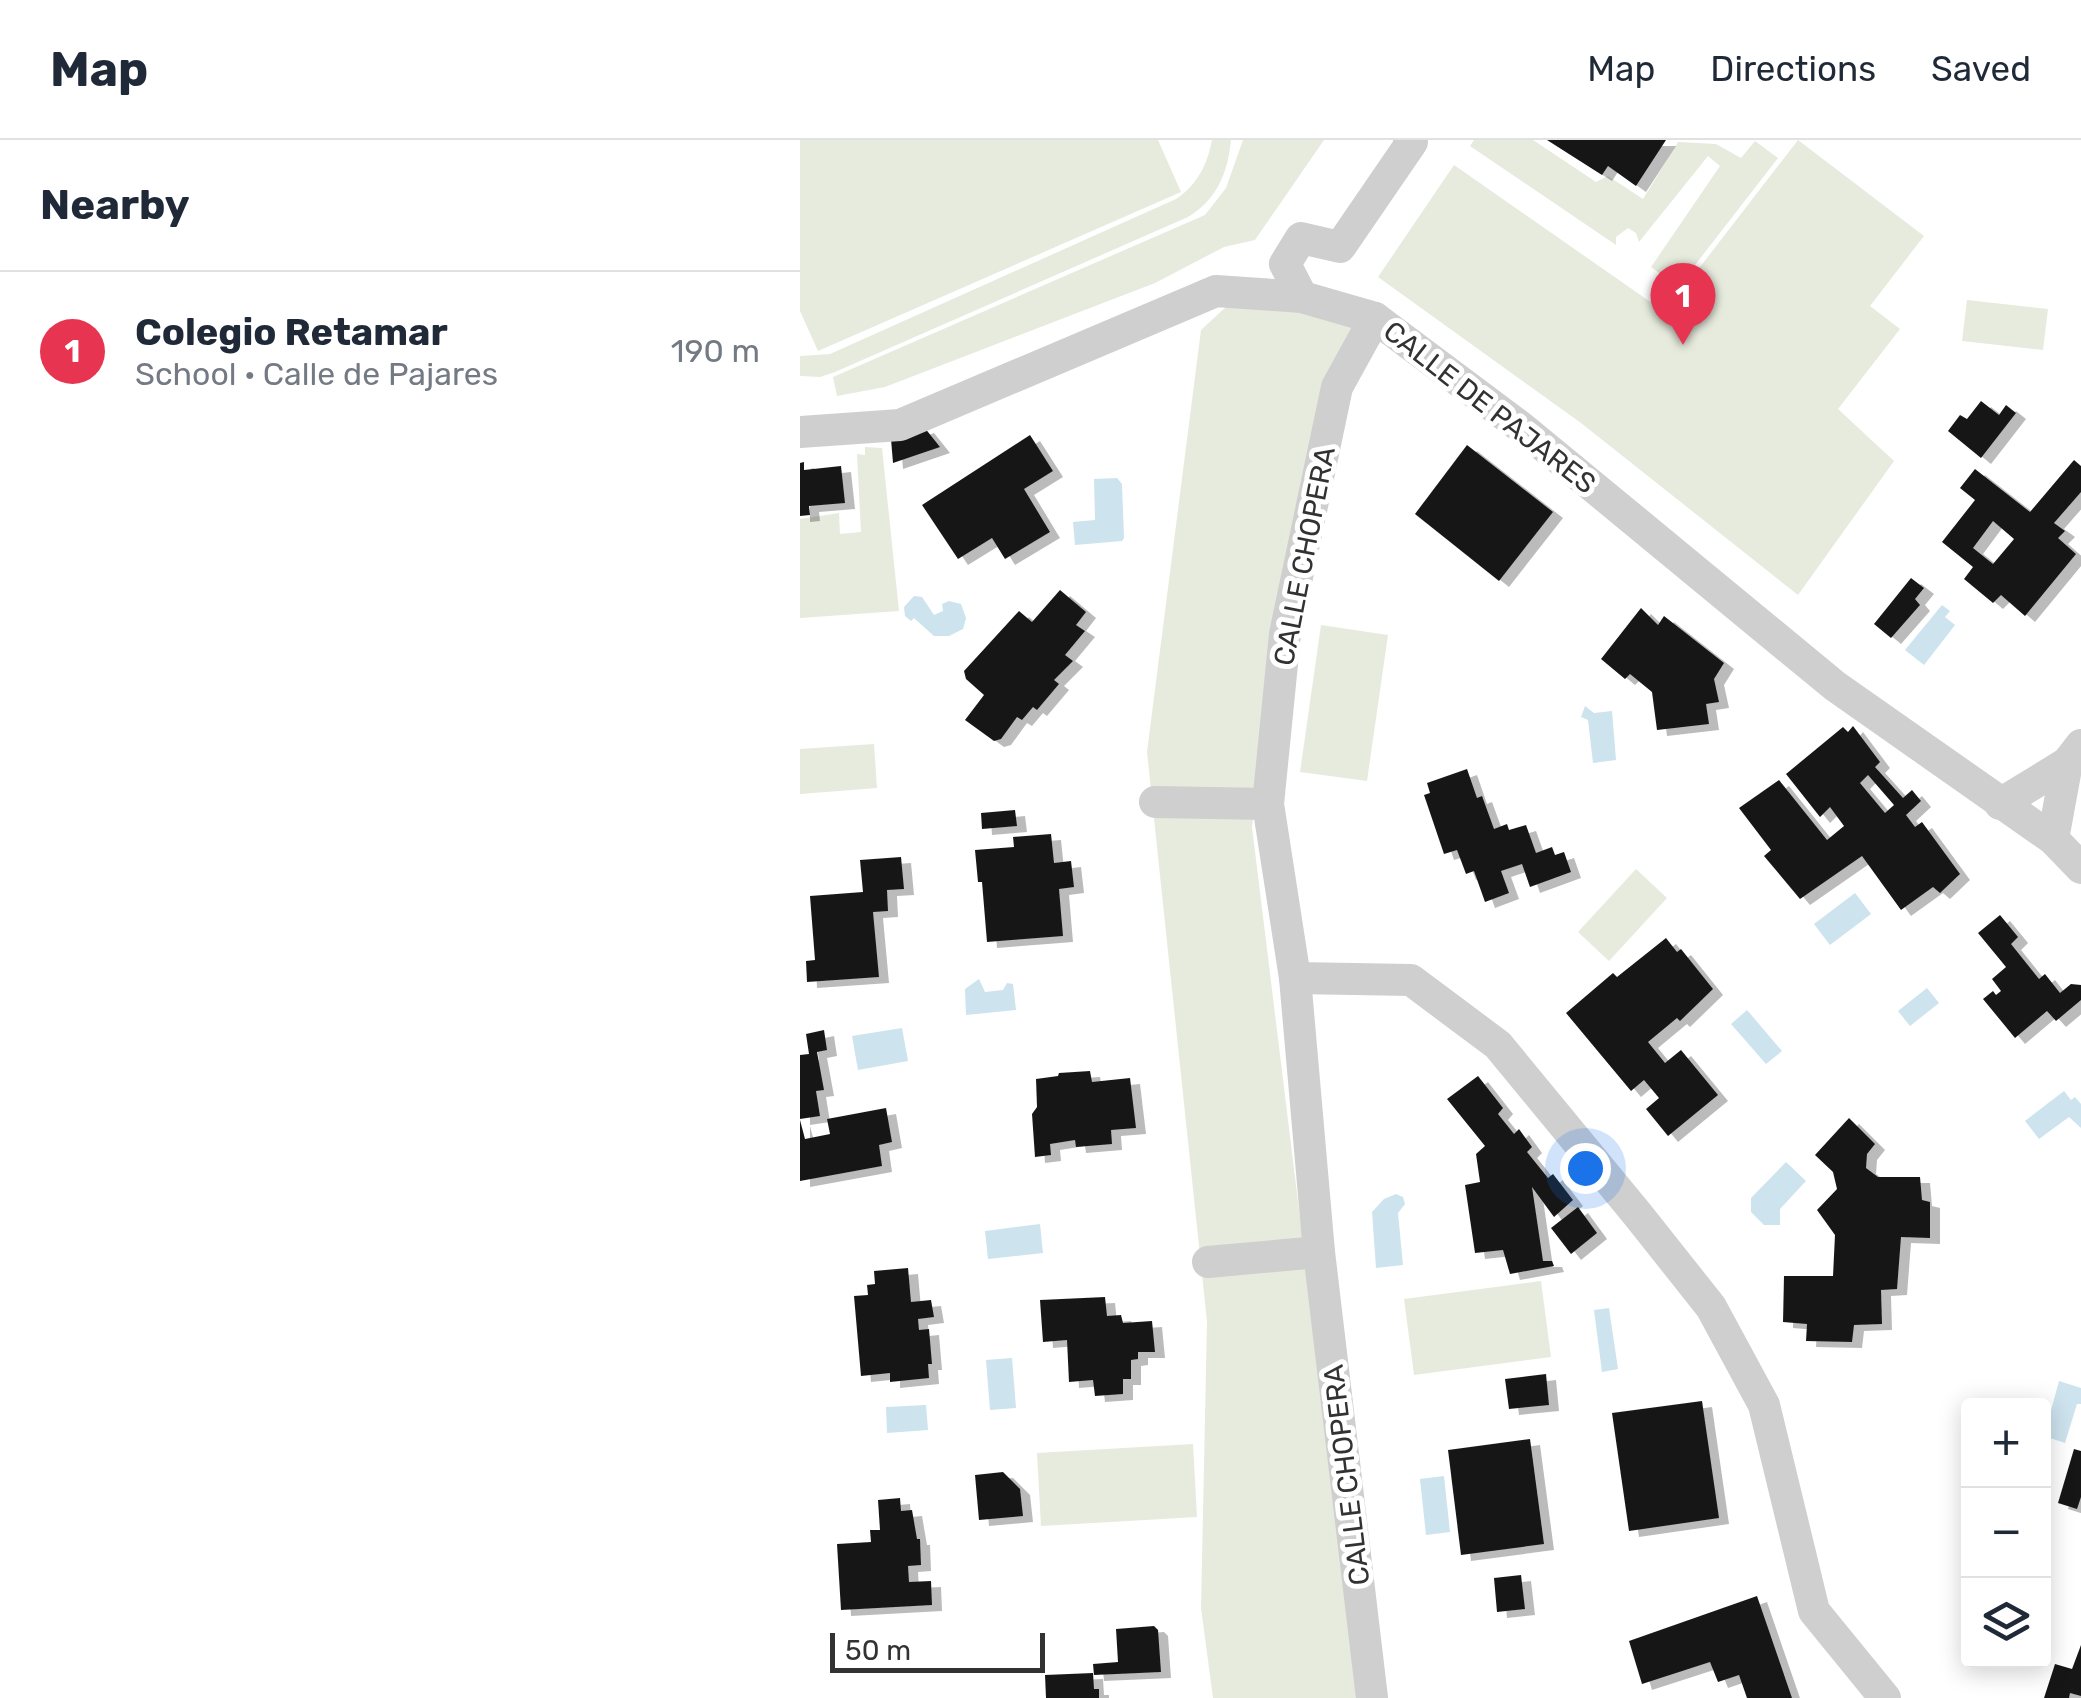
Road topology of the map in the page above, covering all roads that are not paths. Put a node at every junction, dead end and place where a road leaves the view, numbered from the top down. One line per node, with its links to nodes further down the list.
1 (1410, 140): 2 (street)
2 (1302, 297): 3 (street, CALLE DE PAJARES); 4 (street, CALLE DE PAJARES)
3 (1375, 318): 7 (street, CALLE CHOPERA); 8 (street, CALLE DE PAJARES)
4 (800, 432)
5 (2074, 754): 8 (street); 9 (street)
6 (1155, 802): 7 (street)
7 (1268, 804): 11 (street, CALLE CHOPERA)
8 (2000, 804): 9 (street, CALLE DE PAJARES)
9 (2053, 839): 10 (street, CALLE DE PAJARES)
10 (2081, 868)
11 (1295, 978): 12 (street, CALLE CHOPERA); 15 (street)
12 (1319, 1252): 13 (street); 14 (street, CALLE CHOPERA)
13 (1208, 1262)
14 (1372, 1698)
15 (1885, 1698)

